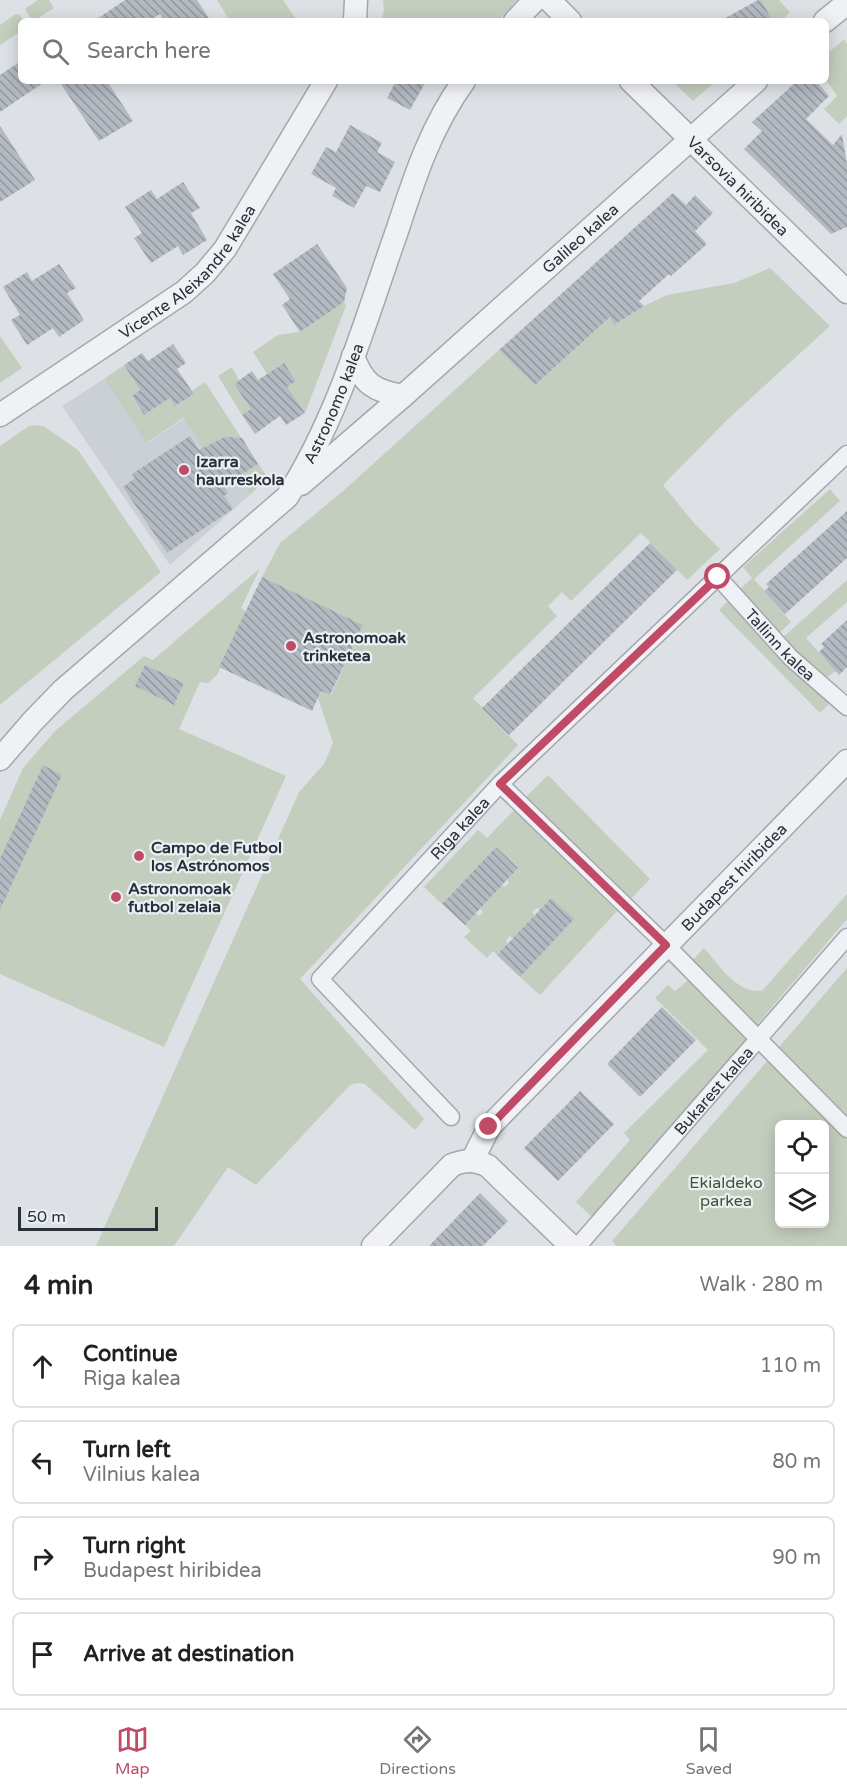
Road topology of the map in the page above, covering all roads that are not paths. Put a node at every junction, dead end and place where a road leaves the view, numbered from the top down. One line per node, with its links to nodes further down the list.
1 (356, 0): 5 (street)
2 (536, 0): 6 (street)
3 (549, 0): 7 (street)
4 (847, 3): 8 (street)
5 (355, 18)
6 (518, 18)
7 (567, 18)
8 (829, 18)
9 (325, 84): 17 (street, Vicente Aleixandre kalea)
10 (462, 84): 15 (street, Astronomo kalea)
11 (634, 84): 13 (street, Varsovia hiribidea)
12 (753, 84): 13 (street, Galileo kalea)
13 (691, 140): 14 (street, Varsovia hiribidea); 16 (street, Galileo kalea)
14 (847, 292)
15 (353, 356): 16 (street); 19 (street, Astronomo kalea)
16 (403, 396): 19 (street, Galileo kalea)
17 (0, 415)
18 (847, 454): 20 (street, Riga kalea)
19 (287, 497): 22 (street, Astronomo kalea)
20 (718, 577): 21 (street, Tallinn kalea); 24 (street, Riga kalea)
21 (847, 706)
22 (0, 759)
23 (847, 761): 26 (street, Budapest hiribidea)
24 (500, 784): 26 (street); 28 (street, Riga kalea)
25 (847, 937): 27 (street, Bukarest kalea)
26 (666, 945): 27 (street); 30 (street, Budapest hiribidea)
27 (759, 1039): 29 (street); 33 (street, Bukarest kalea)
28 (451, 1117)
29 (847, 1129)
30 (472, 1161): 31 (street); 32 (street)
31 (373, 1246)
32 (571, 1246)
33 (578, 1246)

